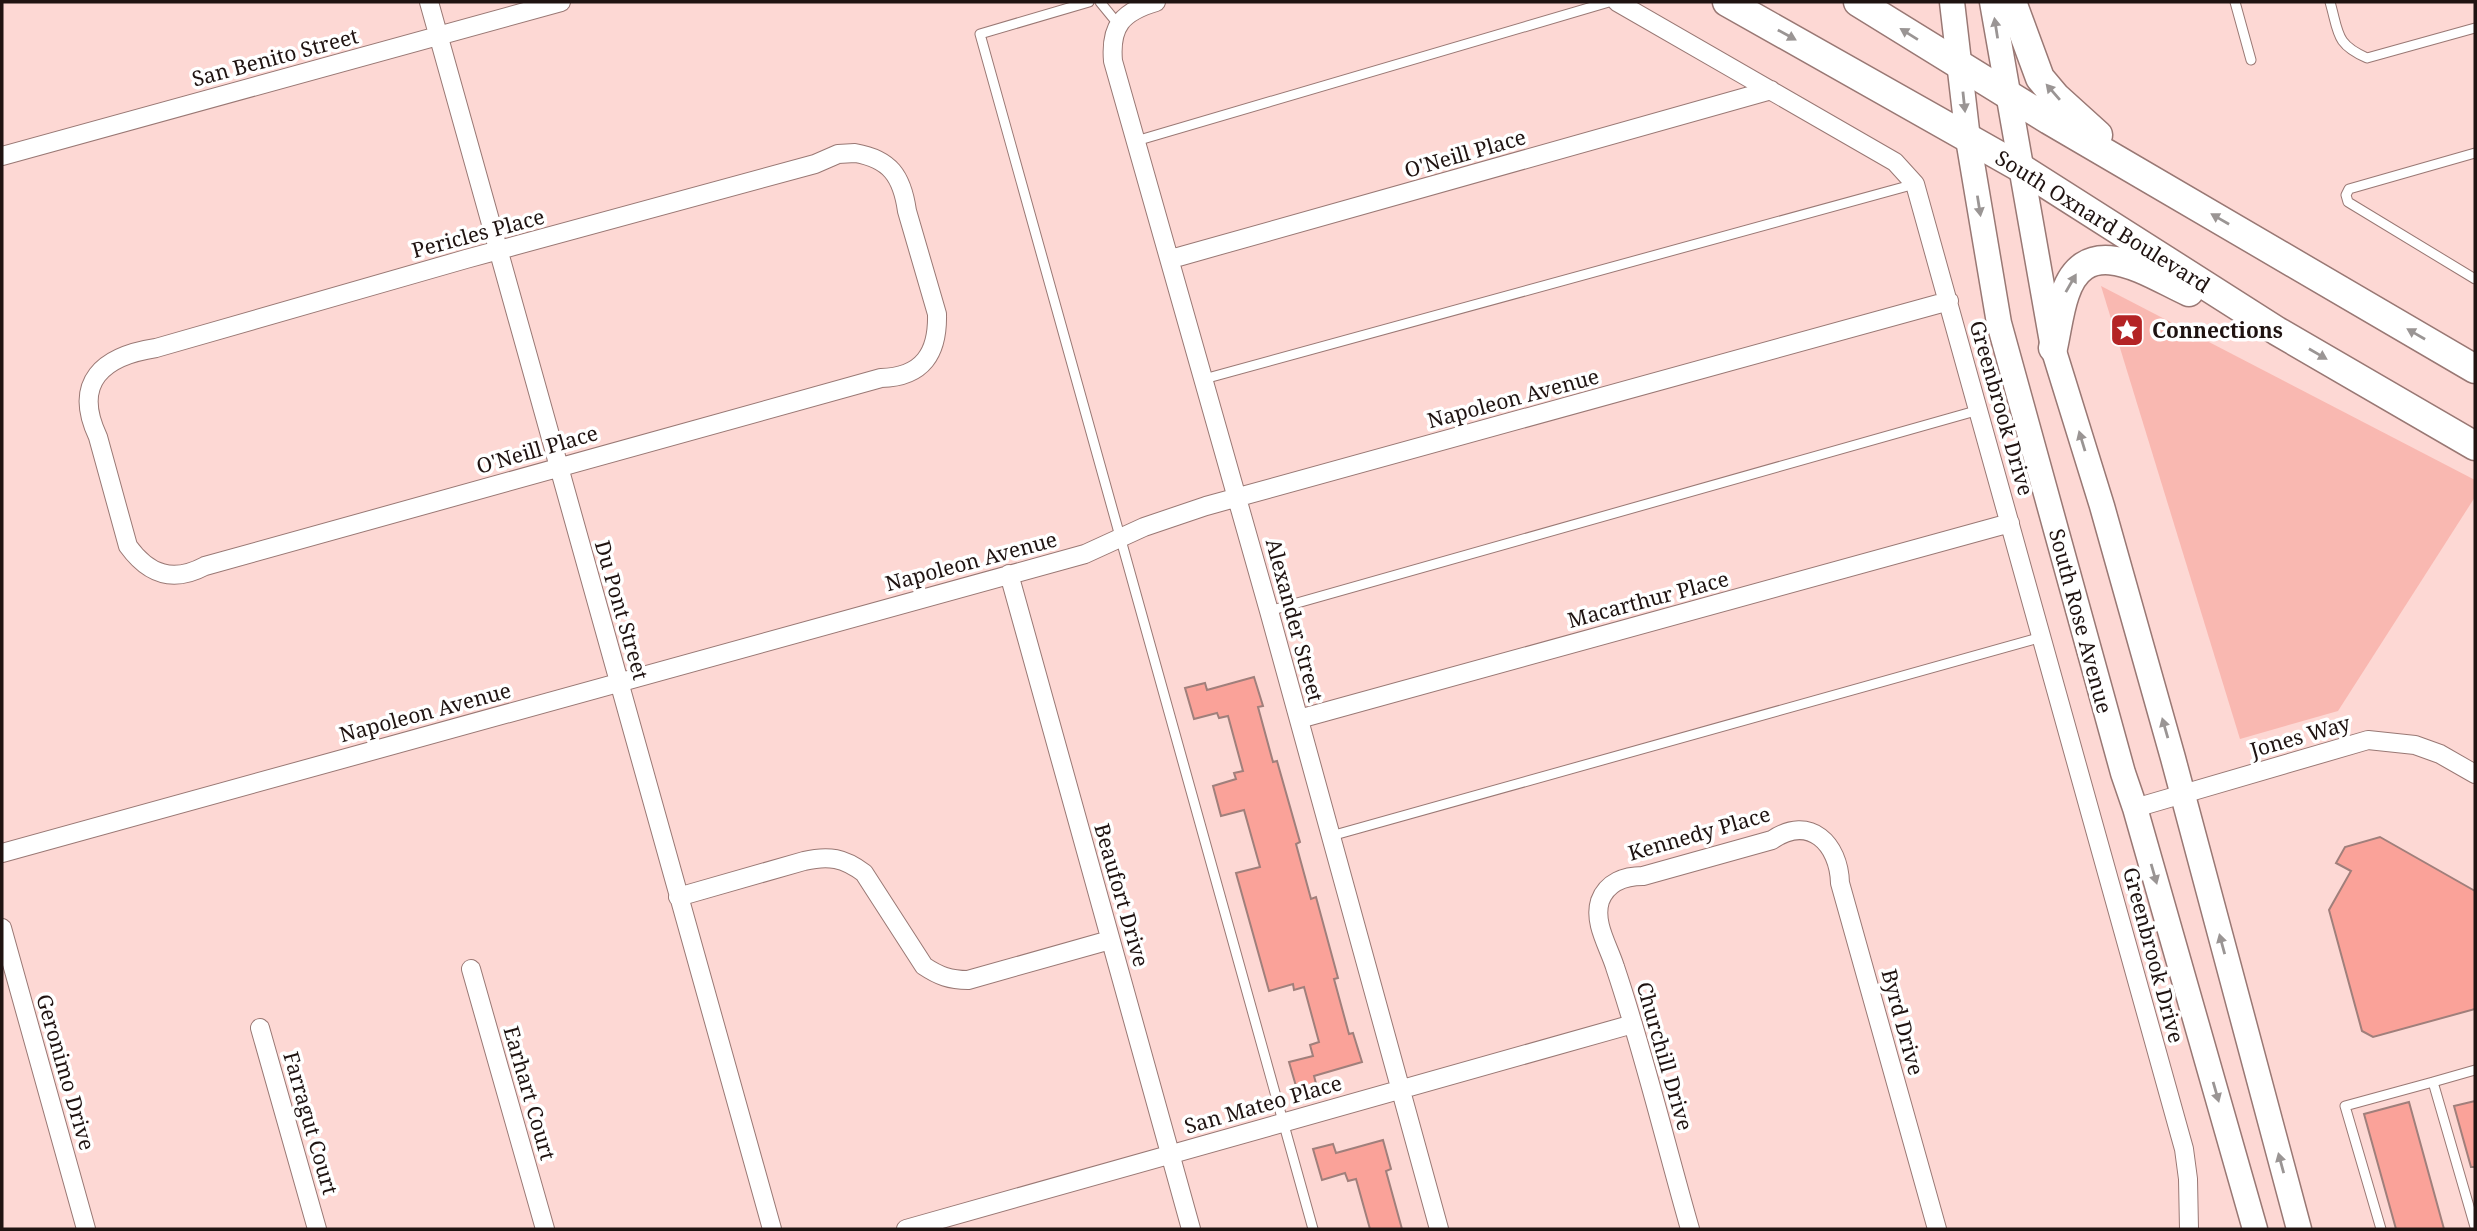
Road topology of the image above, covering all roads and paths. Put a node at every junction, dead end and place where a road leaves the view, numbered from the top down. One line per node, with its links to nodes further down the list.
1 (429, 2): 17 (street, Du Pont Street)
2 (561, 2): 17 (street, San Benito Street)
3 (1089, 2): 43 (lane)
4 (1100, 2): 15 (lane)
5 (1156, 2): 15 (street)
6 (1609, 2): 23 (lane)
7 (1617, 2): 20 (street, Greenbrook Drive)
8 (1727, 2): 22 (main road, South Oxnard Boulevard, one-way to 22)
9 (1858, 2): 19 (main road, one-way to 9)
10 (1952, 2): 19 (main road, South Rose Avenue)
11 (1992, 2): 21 (main road, one-way to 11)
12 (2012, 2): 27 (main road, one-way to 12)
13 (2235, 2): 18 (lane)
14 (2330, 2): 16 (lane)
15 (1118, 24): 23 (street, Alexander Street)
16 (2475, 28)
17 (439, 36): 25 (street, San Benito Street); 29 (street, Du Pont Street)
18 (2251, 60)
19 (1960, 65): 21 (main road); 22 (main road, South Rose Avenue, one-way to 22)
20 (1771, 90): 28 (street, Greenbrook Drive); 30 (street, O'Neill Place)
21 (2007, 94): 26 (main road); 27 (main road)
22 (1968, 139): 26 (main road, South Oxnard Boulevard); 52 (main road, South Rose Avenue, one-way to 52)
23 (1136, 141): 30 (street, Alexander Street)
24 (2475, 153): 31 (lane)
25 (2, 156)
26 (2021, 168): 33 (main road, South Oxnard Boulevard); 34 (main road)
27 (2139, 172): 36 (main road, one-way to 27)
28 (1915, 184): 32 (street, Greenbrook Drive); 37 (lane)
29 (499, 251): 35 (street, Pericles Place); 40 (street, Du Pont Street); 44 (street, Pericles Place)
30 (1171, 259): 37 (street, Alexander Street)
31 (2475, 279)
32 (1949, 301): 38 (street, Greenbrook Drive); 41 (street, Napoleon Avenue)
33 (2277, 331): 34 (main road, one-way to 33); 39 (main road, South Oxnard Boulevard, one-way to 39)
34 (2053, 348): 51 (main road, one-way to 34)
35 (932, 353): 40 (street, O'Neill Place)
36 (2475, 369)
37 (1204, 379): 41 (street, Alexander Street)
38 (1979, 410): 42 (street, Greenbrook Drive); 46 (lane)
39 (2475, 446)
40 (559, 467): 44 (street, O'Neill Place); 48 (street, Du Pont Street)
41 (1237, 498): 43 (street, Napoleon Avenue); 46 (street, Alexander Street)
42 (2010, 523): 47 (street, Greenbrook Drive); 49 (street, Macarthur Place)
43 (1121, 537): 45 (street, Napoleon Avenue); 66 (lane)
44 (150, 568)
45 (1009, 574): 48 (street, Napoleon Avenue); 59 (street, Beaufort Drive)
46 (1269, 611): 49 (street, Alexander Street)
47 (2042, 637): 54 (lane); 80 (street, Greenbrook Drive)
48 (618, 682): 55 (street, Napoleon Avenue); 56 (street, Du Pont Street)
49 (1298, 719): 54 (street, Alexander Street)
50 (2475, 775): 51 (street, Jones Way)
51 (2182, 794): 52 (street, Jones Way); 82 (main road, one-way to 51)
52 (2135, 808): 81 (main road, South Rose Avenue, one-way to 81)
53 (1815, 833): 57 (street, Kennedy Place); 79 (street, Byrd Drive)
54 (1331, 836): 65 (street, Alexander Street)
55 (2, 853)
56 (678, 897): 59 (street); 73 (street, Du Pont Street)
57 (1602, 897): 61 (street, Churchill Drive)
58 (2, 928): 70 (street, Geronimo Drive)
59 (1110, 940): 67 (street, Beaufort Drive)
60 (471, 969): 72 (street, Earhart Court)
61 (1633, 1024): 65 (street, San Mateo Place); 78 (street, Churchill Drive)
62 (260, 1028): 71 (street, Farragut Court)
63 (2475, 1070): 64 (lane)
64 (2433, 1082): 68 (lane); 83 (lane)
65 (1401, 1089): 66 (street, San Mateo Place); 77 (street, Alexander Street)
66 (1283, 1122): 67 (street, San Mateo Place); 76 (lane)
67 (1171, 1154): 69 (street, San Mateo Place); 75 (street, Beaufort Drive)
68 (2474, 1222)
69 (956, 1223): 74 (street, San Mateo Place)
70 (86, 1229)
71 (317, 1229)
72 (545, 1229)
73 (772, 1229)
74 (906, 1229)
75 (1191, 1229)
76 (1313, 1229)
77 (1440, 1229)
78 (1690, 1229)
79 (1937, 1229)
80 (2189, 1229)
81 (2255, 1229)
82 (2299, 1229)
83 (2381, 1229)

